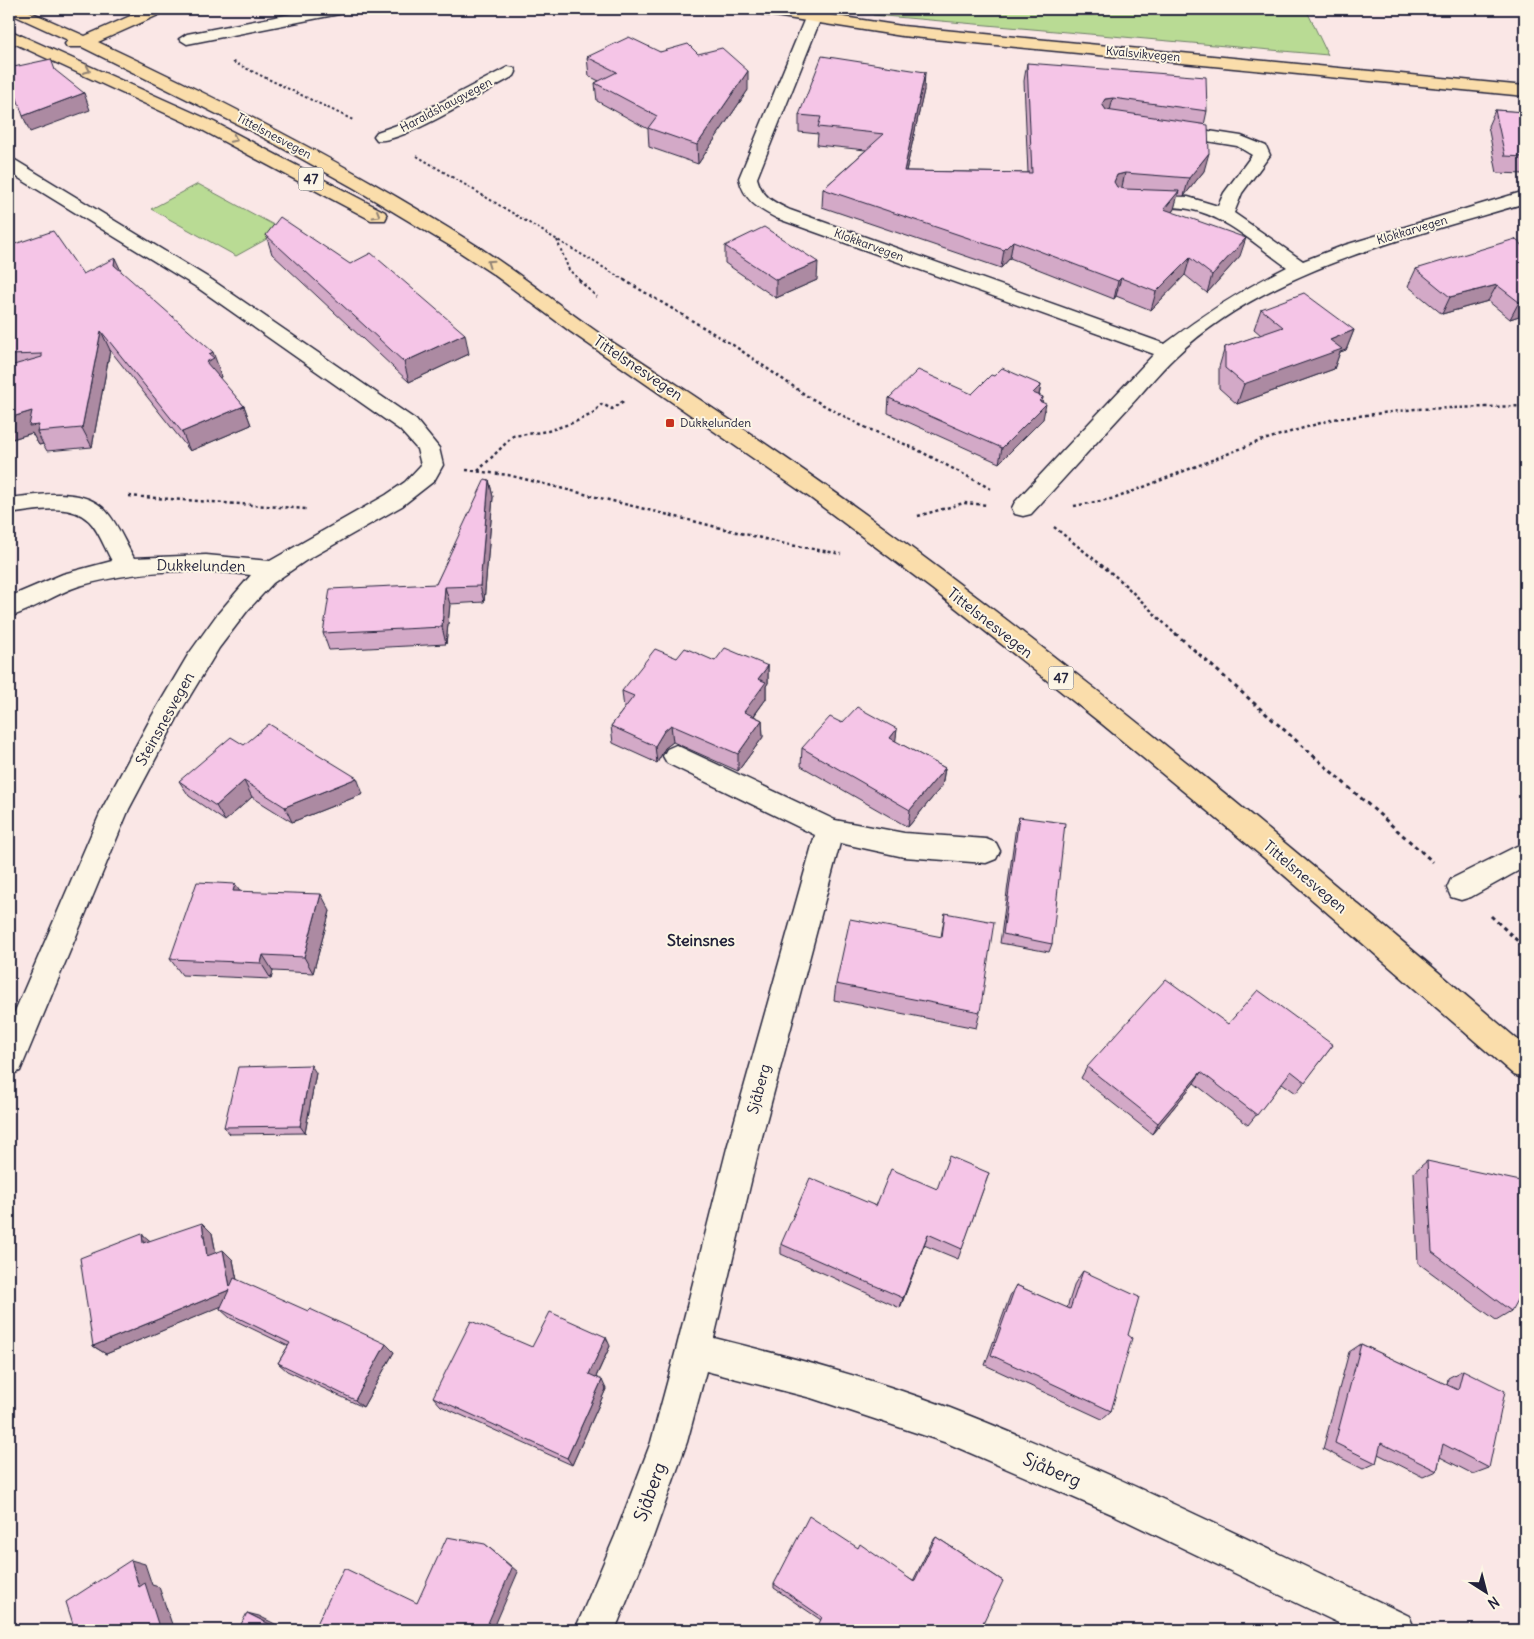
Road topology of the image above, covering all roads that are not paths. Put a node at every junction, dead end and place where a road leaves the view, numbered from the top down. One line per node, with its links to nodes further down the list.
1 (12, 9): 7 (main road, Tittelsnesvegen / 47)
2 (122, 9): 7 (main road)
3 (339, 9): 9 (street)
4 (762, 9): 6 (main road, Kvalsvikvegen)
5 (156, 10): 10 (main road); 13 (main road, 47)
6 (813, 18): 14 (main road, Kvalsvikvegen); 25 (street, Klokkarvegen)
7 (67, 33): 10 (main road, Tittelsnesvegen / 47); 11 (main road)
8 (9, 35): 11 (main road, Tittelsnesvegen / 47)
9 (187, 40)
10 (85, 42): 11 (main road); 13 (main road, Tittelsnesvegen / 47)
11 (42, 49): 21 (main road, Tittelsnesvegen / 47, one-way to 21)
12 (508, 72): 16 (street, Haraldshaugvegen)
13 (170, 81): 24 (main road, Tittelsnesvegen / 47, one-way to 13)
14 (1525, 90)
15 (1157, 128): 20 (street)
16 (383, 136)
17 (13, 171): 29 (street, Steinsnesvegen)
18 (1525, 197): 23 (street, Klokkarvegen)
19 (1121, 200): 20 (street)
20 (1224, 215): 23 (street)
21 (390, 223)
22 (415, 238): 24 (main road, Tittelsnesvegen / 47)
23 (1301, 268): 25 (street, Klokkarvegen)
24 (571, 324): 37 (main road, Tittelsnesvegen / 47)
25 (1168, 352): 27 (street, Klokkarvegen)
26 (9, 506): 28 (street)
27 (1023, 508)
28 (127, 566): 29 (street, Dukkelunden); 30 (street, Dukkelunden)
29 (275, 570): 36 (street, Steinsnesvegen)
30 (9, 608)
31 (676, 756): 32 (street)
32 (830, 830): 33 (street); 38 (street, Sjåberg)
33 (986, 851)
34 (1525, 854): 35 (street)
35 (1462, 888)
36 (9, 1061)
37 (1525, 1065)
38 (694, 1350): 39 (street, Sjåberg); 40 (street, Sjåberg)
39 (595, 1630)
40 (1395, 1630)

